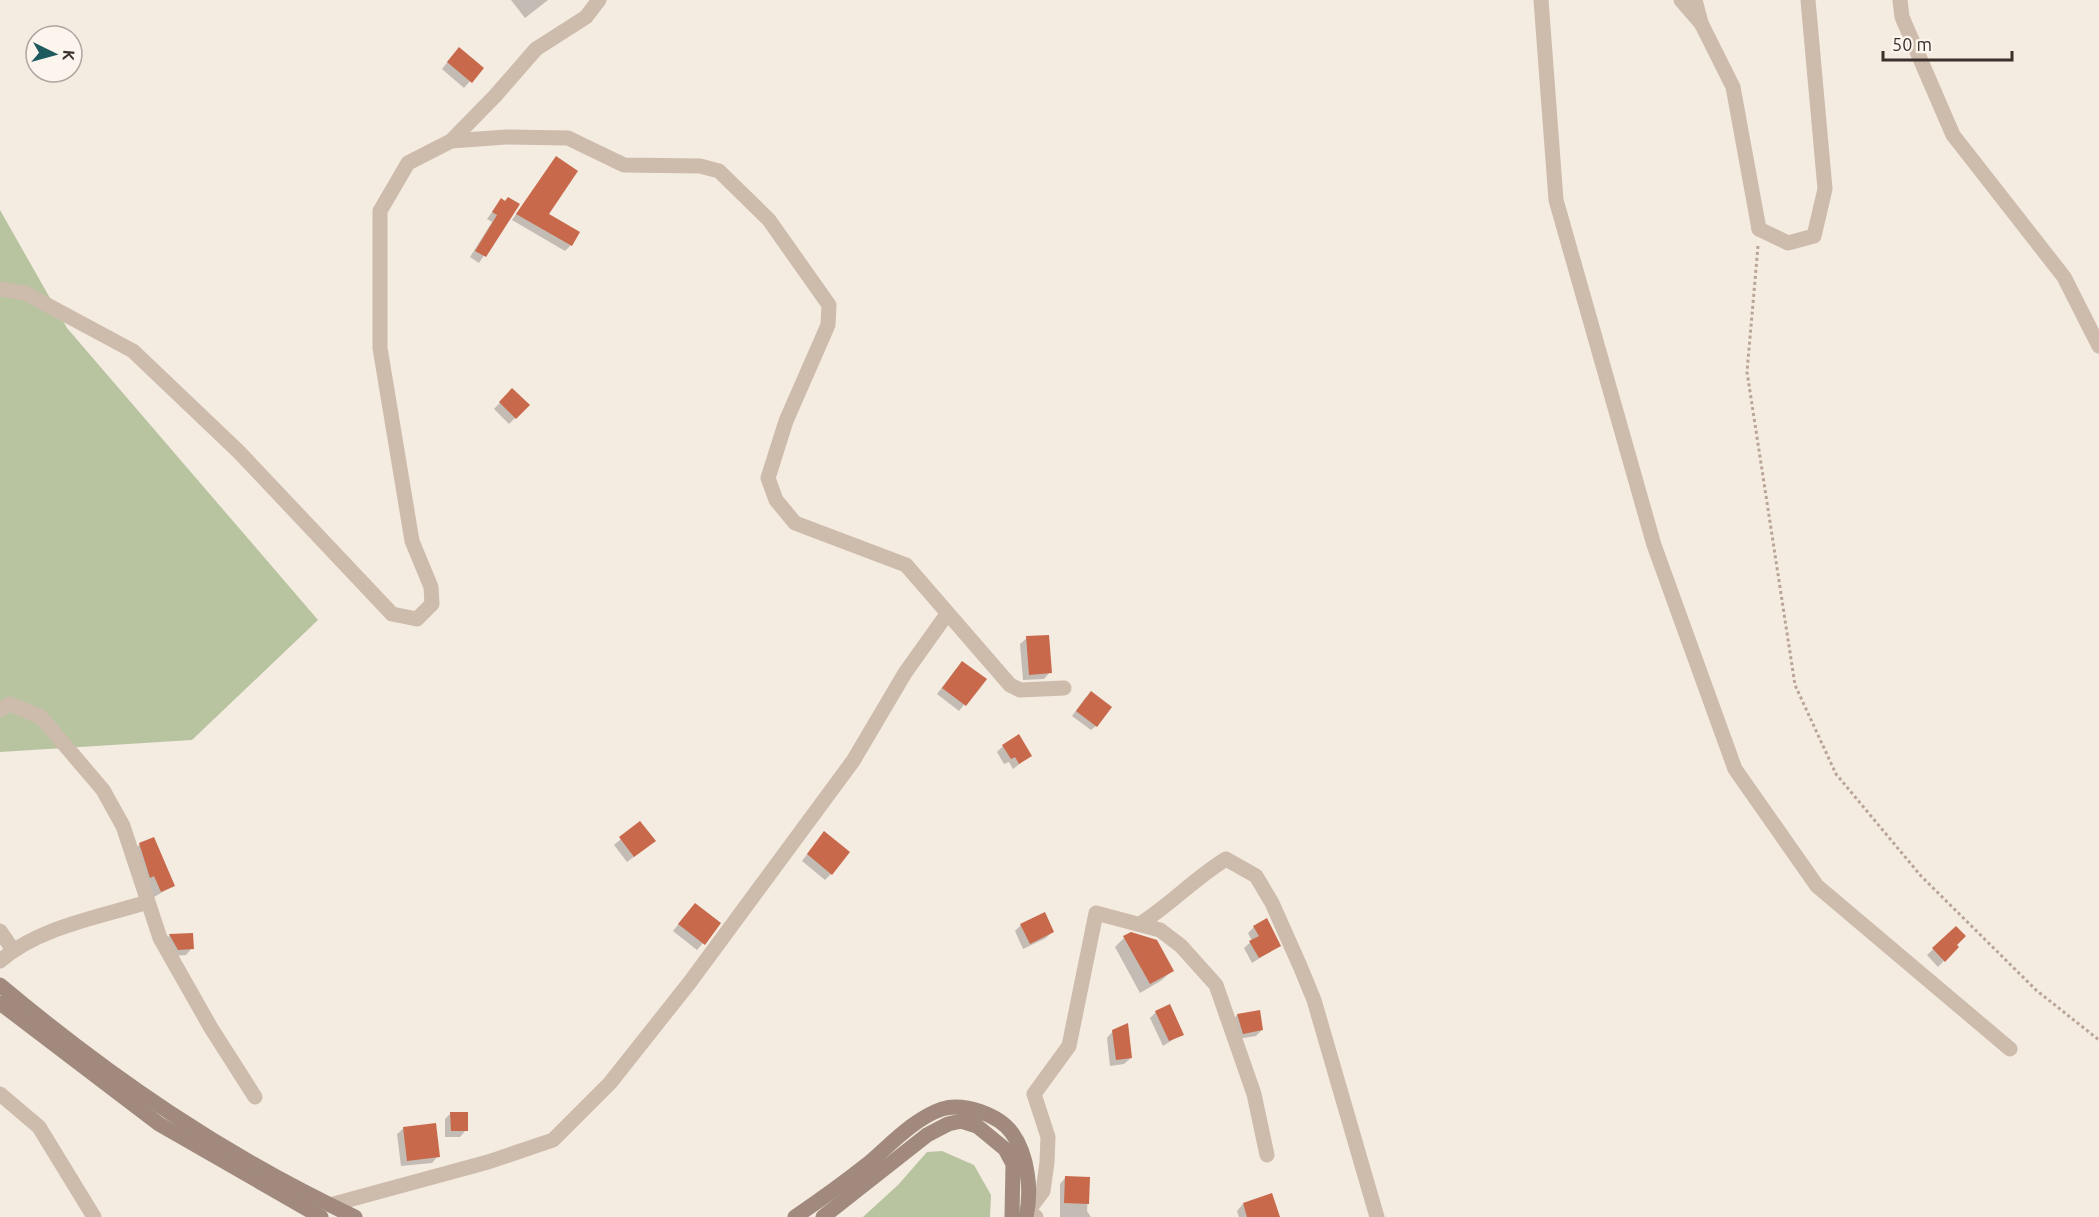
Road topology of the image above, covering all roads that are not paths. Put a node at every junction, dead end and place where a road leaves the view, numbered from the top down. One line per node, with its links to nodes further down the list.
1 (599, 0): 8 (street)
2 (1541, 0): 21 (street)
3 (1681, 0): 7 (street)
4 (1695, 0): 7 (street)
5 (1808, 0): 7 (street)
6 (1900, 0): 10 (street)
7 (1701, 23)
8 (451, 141): 9 (street); 11 (street)
9 (0, 289)
10 (2099, 346)
11 (947, 614): 12 (street); 25 (street)
12 (1064, 688)
13 (0, 710): 14 (street)
14 (147, 902): 17 (street); 23 (street)
15 (1140, 924): 24 (street); 26 (street); 32 (street)
16 (0, 931): 17 (street)
17 (13, 950): 18 (street)
18 (0, 961)
19 (0, 985): 25 (main road)
20 (0, 1004): 25 (main road)
21 (2010, 1049)
22 (0, 1094): 27 (street)
23 (255, 1097)
24 (1267, 1155)
25 (325, 1211): 28 (main road)
26 (1030, 1215): 29 (main road)
27 (94, 1217)
28 (356, 1217)
29 (795, 1217)
30 (823, 1217): 31 (main road)
31 (1012, 1217)
32 (1377, 1217)

